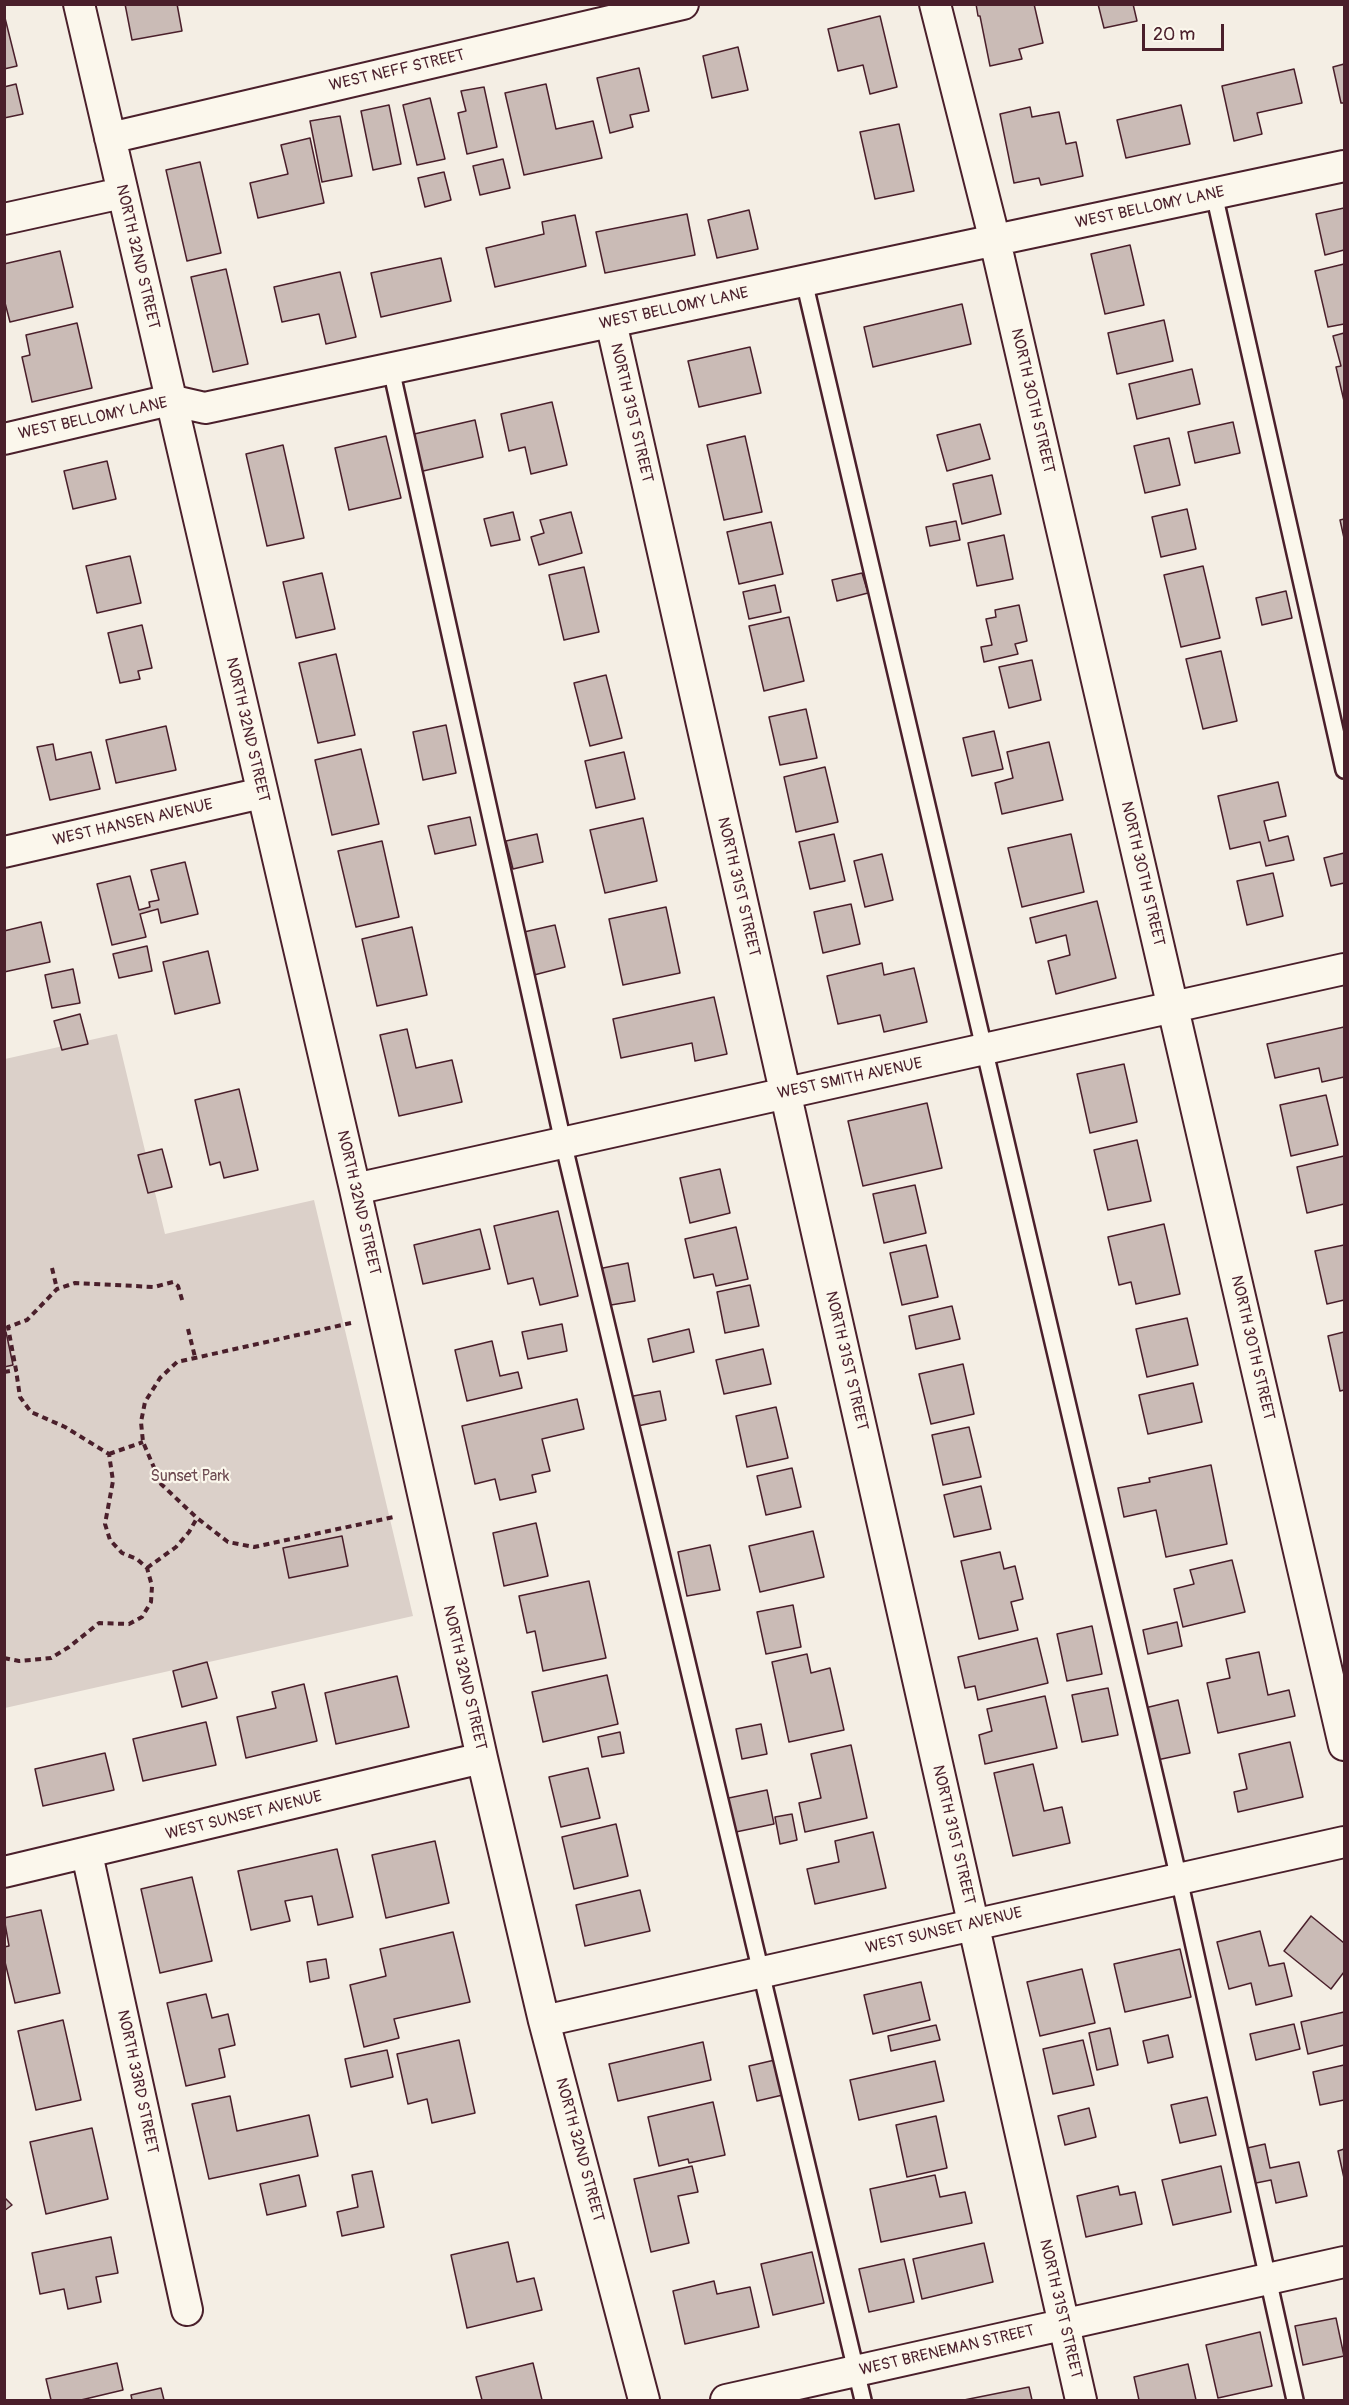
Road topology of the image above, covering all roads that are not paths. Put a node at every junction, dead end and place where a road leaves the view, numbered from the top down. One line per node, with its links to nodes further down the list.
1 (79, 4): 4 (street, NORTH 32ND STREET)
2 (683, 4): 4 (street, WEST NEFF STREET)
3 (935, 4): 9 (street, NORTH 30TH STREET)
4 (110, 138): 6 (street, NORTH 32ND STREET)
5 (1344, 166): 7 (street, WEST BELLOMY LANE)
6 (122, 193): 8 (street); 13 (street, NORTH 32ND STREET)
7 (1214, 194): 9 (street, WEST BELLOMY LANE); 15 (lane)
8 (4, 219)
9 (995, 241): 10 (street, WEST BELLOMY LANE); 19 (street, NORTH 30TH STREET)
10 (804, 281): 11 (street, WEST BELLOMY LANE); 20 (lane)
11 (610, 322): 12 (street, WEST BELLOMY LANE); 21 (street, NORTH 31ST STREET)
12 (391, 369): 13 (street, WEST BELLOMY LANE); 22 (lane)
13 (170, 400): 14 (street, WEST BELLOMY LANE); 16 (street, NORTH 32ND STREET)
14 (4, 439)
15 (1344, 770)
16 (262, 794): 17 (street, WEST HANSEN AVENUE); 23 (street, NORTH 32ND STREET)
17 (4, 852)
18 (1344, 969): 19 (street, WEST SMITH AVENUE)
19 (1173, 1007): 20 (street, WEST SMITH AVENUE); 24 (street, NORTH 30TH STREET)
20 (984, 1049): 21 (street, WEST SMITH AVENUE); 29 (lane)
21 (785, 1093): 22 (street, WEST SMITH AVENUE); 30 (street, NORTH 31ST STREET)
22 (564, 1142): 23 (street, WEST SMITH AVENUE); 31 (lane)
23 (355, 1189): 25 (street, NORTH 32ND STREET)
24 (1344, 1745)
25 (482, 1758): 27 (street, WEST SUNSET AVENUE); 32 (street, NORTH 32ND STREET)
26 (1344, 1842): 29 (street, WEST SUNSET AVENUE)
27 (87, 1854): 28 (street, WEST SUNSET AVENUE); 35 (street, NORTH 33RD STREET)
28 (4, 1872)
29 (1179, 1879): 30 (street, WEST SUNSET AVENUE); 34 (lane)
30 (973, 1925): 31 (street, WEST SUNSET AVENUE); 36 (street, NORTH 31ST STREET)
31 (763, 1972): 32 (street, WEST SUNSET AVENUE); 37 (lane)
32 (544, 2021): 38 (street, NORTH 32ND STREET)
33 (1344, 2262): 34 (street, WEST BRENEMAN STREET)
34 (1268, 2279): 36 (street, WEST BRENEMAN STREET); 42 (lane)
35 (187, 2310)
36 (1064, 2324): 37 (street, WEST BRENEMAN STREET); 41 (street, NORTH 31ST STREET)
37 (857, 2371): 39 (street, WEST BRENEMAN STREET); 40 (lane)
38 (644, 2400)
39 (726, 2400)
40 (863, 2400)
41 (1081, 2400)
42 (1295, 2400)

